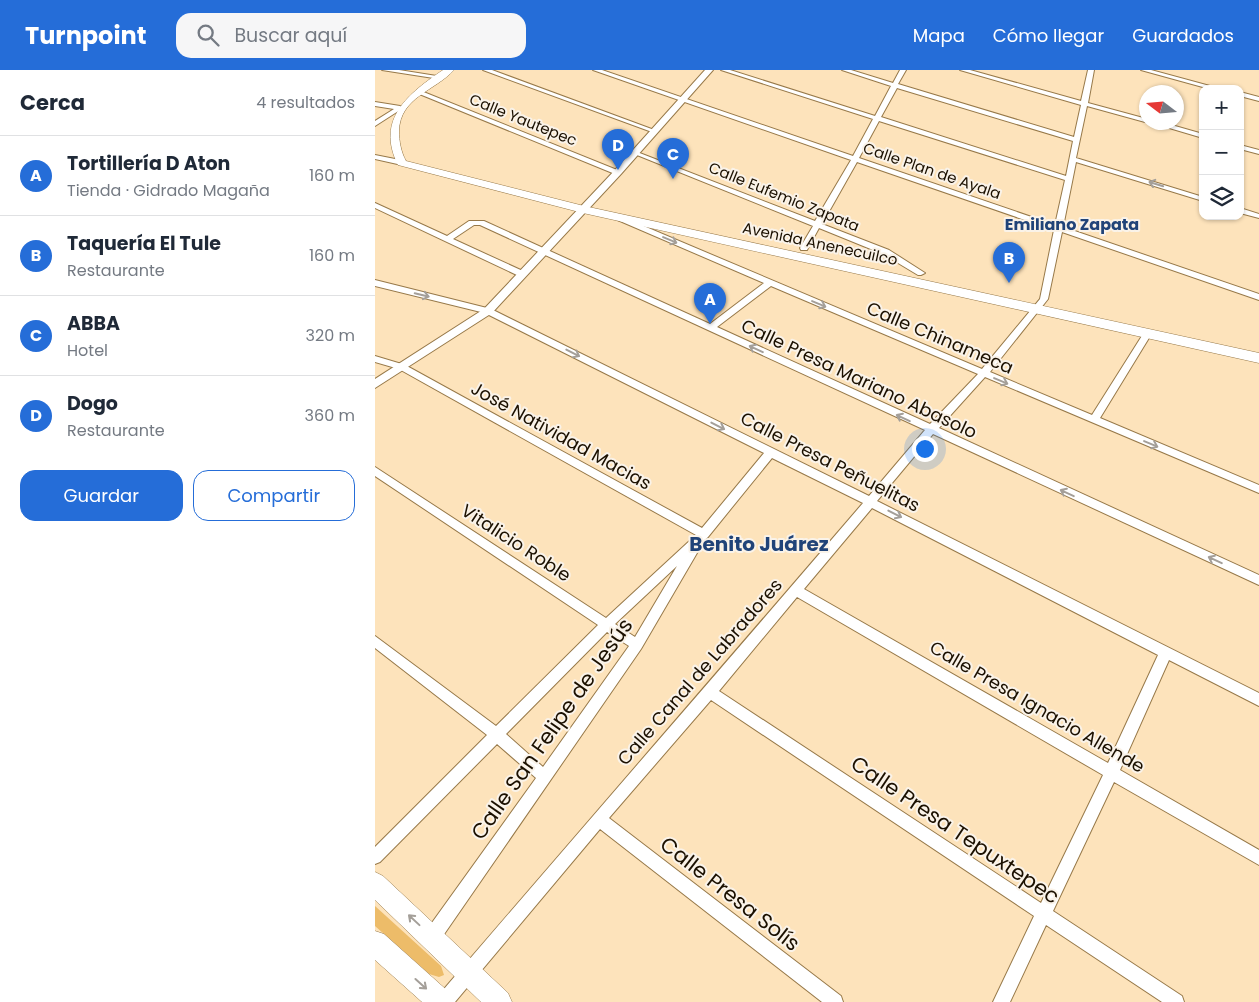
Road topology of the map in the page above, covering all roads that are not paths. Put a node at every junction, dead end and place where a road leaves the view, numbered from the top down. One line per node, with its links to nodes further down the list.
1 (385, 70): 12 (street)
2 (449, 70): 12 (main road)
3 (486, 70): 26 (street)
4 (597, 70): 17 (street, Calle Plan de Ayala)
5 (709, 70): 17 (street)
6 (724, 70): 22 (street)
7 (845, 70): 13 (street)
8 (903, 70): 13 (street)
9 (963, 70): 20 (street)
10 (1144, 70): 14 (street)
11 (1089, 71): 20 (street)
12 (440, 77): 15 (main road)
13 (895, 85): 22 (street); 28 (street)
14 (1202, 85)
15 (419, 92): 21 (main road); 37 (street, Calle Yautepec)
16 (1244, 95): 18 (street)
17 (683, 99): 26 (street); 35 (street, Calle Plan de Ayala)
18 (1259, 99)
19 (375, 104): 21 (street)
20 (1084, 104): 23 (street); 28 (street)
21 (401, 108): 24 (street); 34 (main road)
22 (877, 119): 35 (street); 38 (street)
23 (1139, 119)
24 (375, 124)
25 (1181, 130): 27 (street)
26 (654, 131): 32 (street)
27 (1199, 135)
28 (1077, 140): 36 (street)
29 (1244, 148): 31 (street)
30 (375, 150): 34 (street, Avenida Anenecuilco)
31 (1259, 152)
32 (635, 153): 37 (street); 45 (street, Calle Eufemio Zapata)
33 (375, 157): 34 (street, Avenida Anenecuilco)
34 (399, 159): 41 (main road, Avenida Anenecuilco)
35 (855, 159): 45 (street); 46 (street, Calle Plan de Ayala)
36 (1073, 159): 38 (street); 39 (street, one-way to 36)
37 (618, 172): 41 (street)
38 (1069, 179): 46 (street)
39 (1199, 198)
40 (375, 205): 47 (street)
41 (587, 205): 43 (main road, Avenida Anenecuilco); 48 (main road, Avenida Anenecuilco); 49 (street)
42 (1244, 211): 44 (street)
43 (609, 214): 53 (street, Calle Chinameca, one-way to 53); 55 (main road, Avenida Anenecuilco)
44 (1259, 216)
45 (818, 224): 48 (street); 50 (street, Calle Eufemio Zapata)
46 (1059, 230): 54 (street, Calle Plan de Ayala); 55 (street)
47 (447, 239): 49 (street, Calle Presa Mariano Abasolo); 51 (street)
48 (804, 248): 50 (main road, Avenida Anenecuilco)
49 (543, 250): 51 (street); 57 (street, Calle Presa Mariano Abasolo)
50 (921, 273): 55 (main road, Avenida Anenecuilco)
51 (521, 274): 56 (street)
52 (375, 283): 56 (street, Calle Presa Peñuelitas, one-way to 56)
53 (770, 283): 57 (street); 63 (street, Calle Chinameca, one-way to 63)
54 (1259, 297)
55 (1041, 304): 58 (main road, Avenida Anenecuilco); 59 (main road, Avenida Anenecuilco); 63 (street, Calle Canal de Labradores)
56 (488, 311): 62 (street); 67 (street, Calle Presa Peñuelitas, one-way to 67)
57 (710, 328): 66 (street, Calle Presa Mariano Abasolo, one-way to 57)
58 (1147, 333): 60 (main road, Avenida Anenecuilco); 65 (street)
59 (1259, 348)
60 (1259, 358)
61 (375, 359): 62 (street, José Natividad Macias)
62 (402, 367): 64 (street); 71 (street, José Natividad Macias)
63 (983, 374): 65 (street, Calle Chinameca, one-way to 65); 66 (street, Calle Canal de Labradores)
64 (375, 384)
65 (1094, 420): 69 (street, Calle Chinameca, one-way to 69)
66 (931, 430): 70 (street, Calle Canal de Labradores); 72 (street, Calle Presa Mariano Abasolo, one-way to 66)
67 (771, 452): 70 (street, Calle Presa Peñuelitas); 71 (street, Calle San Felipe de Jesús)
68 (375, 471): 74 (street, Vitalicio Roble)
69 (1259, 489)
70 (871, 502): 73 (street, Calle Canal de Labradores); 77 (street, Calle Presa Peñuelitas, one-way to 77)
71 (701, 537): 74 (street, Calle San Felipe de Jesús); 76 (street, Calle San Felipe de Jesús)
72 (1259, 580)
73 (796, 590): 78 (street, Calle Canal de Labradores); 81 (street, Calle Presa Ignacio Allende)
74 (607, 624): 76 (street, Vitalicio Roble); 80 (street, Calle San Felipe de Jesús)
75 (375, 641): 80 (street)
76 (637, 645): 82 (street, Calle San Felipe de Jesús)
77 (1166, 652): 79 (street, Calle Presa Peñuelitas); 81 (street)
78 (710, 692): 83 (street, Calle Canal de Labradores); 87 (street, Calle Presa Tepuxtepec)
79 (1259, 700)
80 (497, 735): 82 (street); 84 (street, Calle San Felipe de Jesús)
81 (1112, 771): 85 (street, Calle Presa Ignacio Allende); 87 (street)
82 (545, 777): 88 (street, Calle San Felipe de Jesús)
83 (599, 819): 90 (street, Calle Canal de Labradores); 93 (street, Calle Presa Solís)
84 (375, 857)
85 (1259, 858)
86 (375, 884): 88 (main road, one-way to 86)
87 (1044, 914): 94 (street); 95 (street, Calle Presa Tepuxtepec)
88 (432, 937): 90 (main road)
89 (375, 943): 91 (main road, one-way to 91)
90 (468, 972): 91 (street, Calle Canal de Labradores); 92 (main road)
91 (442, 1002)
92 (499, 1002)
93 (835, 1002)
94 (1001, 1002)
95 (1177, 1002)

